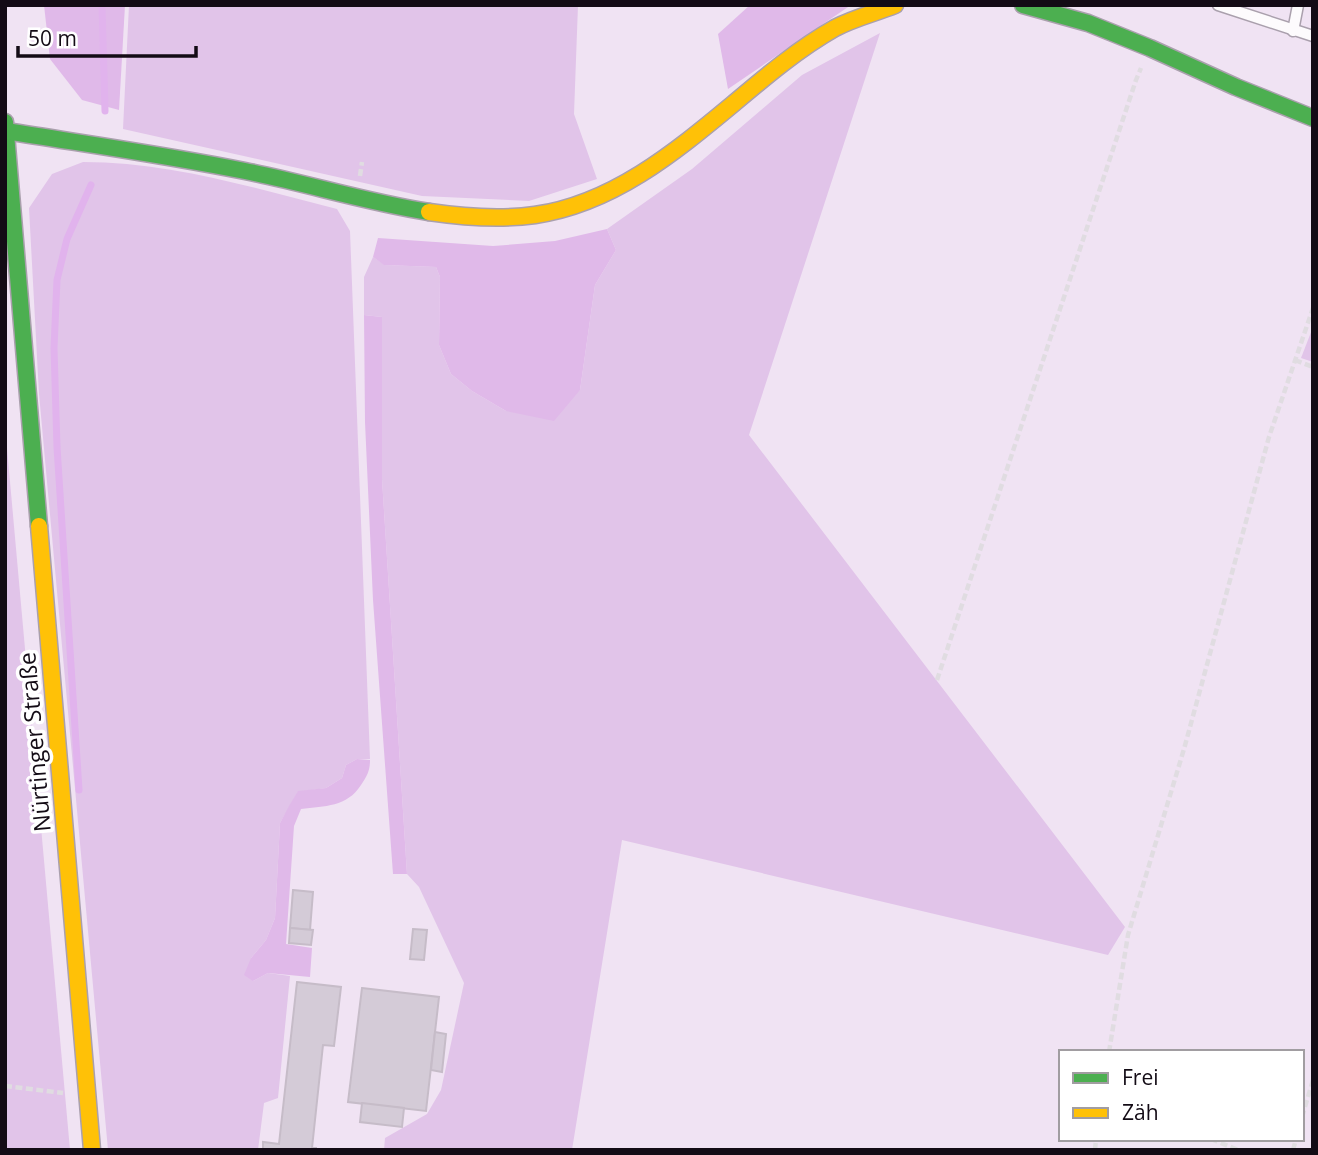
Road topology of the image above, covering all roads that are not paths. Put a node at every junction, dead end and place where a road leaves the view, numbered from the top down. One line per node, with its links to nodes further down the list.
1 (895, 5): 9 (street)
2 (1024, 5): 7 (street)
3 (1218, 5): 5 (lane)
4 (1298, 5): 5 (lane)
5 (1293, 31): 6 (lane)
6 (1313, 36)
7 (1313, 118)
8 (5, 122): 9 (street, Nürtinger Straße)
9 (6, 131): 10 (street, Nürtinger Straße)
10 (92, 1150)

